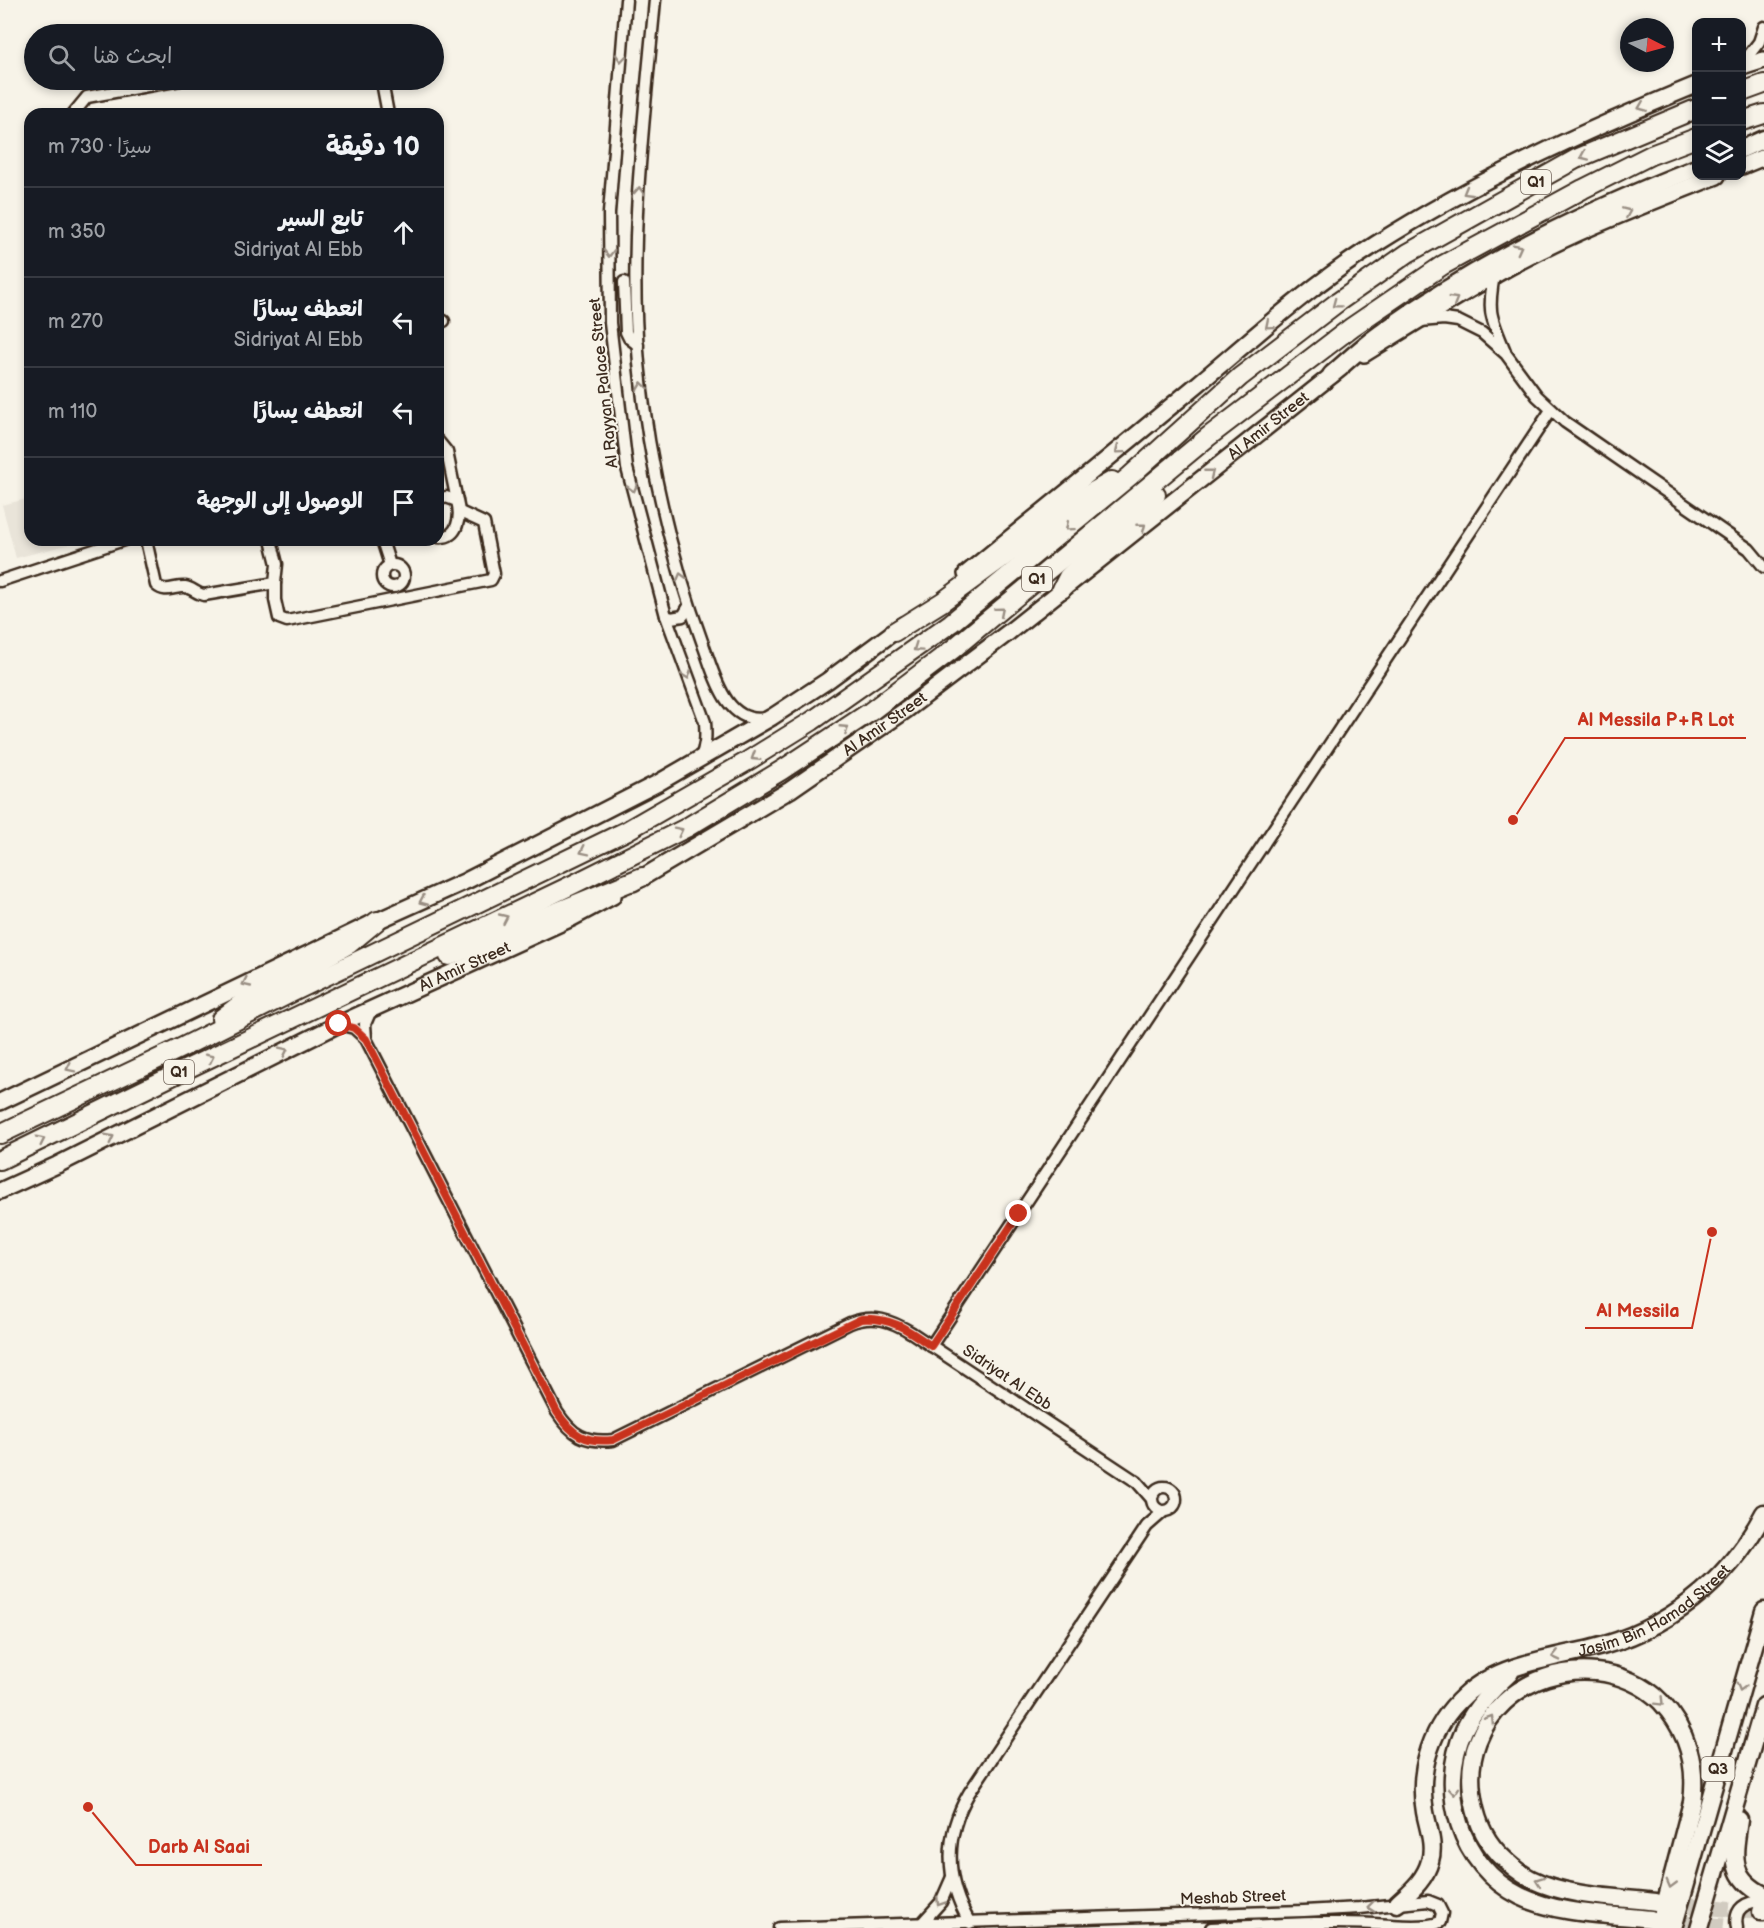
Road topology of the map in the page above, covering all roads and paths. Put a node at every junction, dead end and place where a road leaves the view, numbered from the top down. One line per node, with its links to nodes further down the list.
1 (626, 0): 27 (street, Al Rayyan Palace Street, one-way to 27)
2 (654, 0): 25 (street, one-way to 2)
3 (1764, 27): 4 (street)
4 (1746, 60)
5 (1764, 60): 6 (main road)
6 (1746, 65)
7 (1764, 84): 11 (highway)
8 (1692, 87): 52 (main road, one-way to 52)
9 (125, 90): 12 (street)
10 (384, 90): 13 (street)
11 (1746, 91)
12 (78, 108)
13 (387, 108)
14 (1692, 111): 35 (highway, Q1, one-way to 35)
15 (1764, 114): 16 (highway)
16 (1746, 120)
17 (1764, 139): 19 (main road)
18 (1692, 140): 33 (highway, Al Amir Street / Q1)
19 (1746, 147)
20 (1764, 157): 21 (main road)
21 (1746, 164)
22 (1692, 170): 31 (main road, one-way to 22)
23 (1707, 180): 24 (main road, Al Amir Street, one-way to 23)
24 (1494, 275): 28 (main road, Al Amir Street, one-way to 24); 30 (street)
25 (637, 279): 26 (street); 29 (street)
26 (624, 282): 27 (street); 29 (street)
27 (609, 285): 51 (street, Al Rayyan Palace Street, one-way to 51)
28 (1417, 322): 30 (street); 31 (main road, Al Amir Street)
29 (638, 345): 50 (street, one-way to 29)
30 (1506, 354): 32 (street)
31 (1331, 375): 49 (main road, Al Amir Street, one-way to 31)
32 (1551, 410): 43 (street); 66 (street)
33 (1208, 437): 49 (highway); 57 (highway, Al Amir Street / Q1, one-way to 33)
34 (444, 448): 37 (street)
35 (1130, 476): 52 (highway); 61 (highway, Q1, one-way to 61)
36 (444, 498): 37 (street)
37 (458, 507): 38 (street); 48 (street)
38 (444, 538)
39 (106, 546): 47 (street)
40 (147, 546): 48 (street)
41 (272, 546): 48 (street)
42 (384, 546): 45 (street)
43 (1749, 549): 44 (street); 46 (street)
44 (1764, 554)
45 (390, 564)
46 (1764, 567)
47 (0, 581)
48 (275, 583)
49 (1062, 588): 55 (main road, Al Amir Street)
50 (689, 606): 51 (street); 53 (street)
51 (666, 616): 54 (street, Al Rayyan Palace Street, one-way to 54)
52 (894, 632): 53 (main road)
53 (772, 717): 54 (main road)
54 (700, 761): 56 (main road, one-way to 56)
55 (642, 877): 57 (highway); 58 (main road, Al Amir Street)
56 (377, 921): 61 (highway); 62 (main road, one-way to 62)
57 (357, 988): 64 (highway, Al Amir Street / Q1, one-way to 57)
58 (370, 1010): 59 (main road, Al Amir Street); 60 (street)
59 (339, 1024): 60 (street); 65 (main road, Al Amir Street, one-way to 59)
60 (366, 1039): 66 (street, Sidriyat Al Ebb)
61 (183, 1047): 63 (highway, Q1)
62 (0, 1102)
63 (0, 1134)
64 (0, 1160)
65 (0, 1191)
66 (931, 1346): 67 (street, Sidriyat Al Ebb)
67 (1137, 1482): 68 (street, Sidriyat Al Ebb); 69 (street, Sidriyat Al Ebb)
68 (1158, 1488): 69 (street); 70 (street)
69 (1152, 1502): 70 (street); 72 (street)
70 (1163, 1512): 72 (street)
71 (1764, 1513): 74 (main road, Jasim Bin Hamad Street)
72 (1147, 1526): 79 (street)
73 (1764, 1532): 74 (main road)
74 (1687, 1605): 76 (main road, Jasim Bin Hamad Street, one-way to 76)
75 (1764, 1611): 90 (main road, Q3, one-way to 90)
76 (1515, 1669): 81 (main road, Jasim Bin Hamad Street); 85 (main road, one-way to 85)
77 (1764, 1706): 78 (main road, Q3)
78 (1746, 1766): 82 (main road); 91 (main road, Q3)
79 (952, 1876): 83 (street, one-way to 83); 84 (street)
80 (1656, 1902): 85 (main road, Jasim Bin Hamad Street, one-way to 85)
81 (1397, 1904): 84 (street, Meshab Street, one-way to 84); 87 (street, Meshab Street)
82 (1763, 1905): 92 (street)
83 (921, 1923): 84 (street, Meshab Street); 88 (street, Meshab Street)
84 (970, 1923)
85 (1655, 1923)
86 (1315, 1926): 87 (street, Meshab Street); 89 (street, Meshab Street)
87 (1379, 1926)
88 (779, 1928)
89 (1211, 1928)
90 (1673, 1928)
91 (1699, 1928)
92 (1737, 1928)

